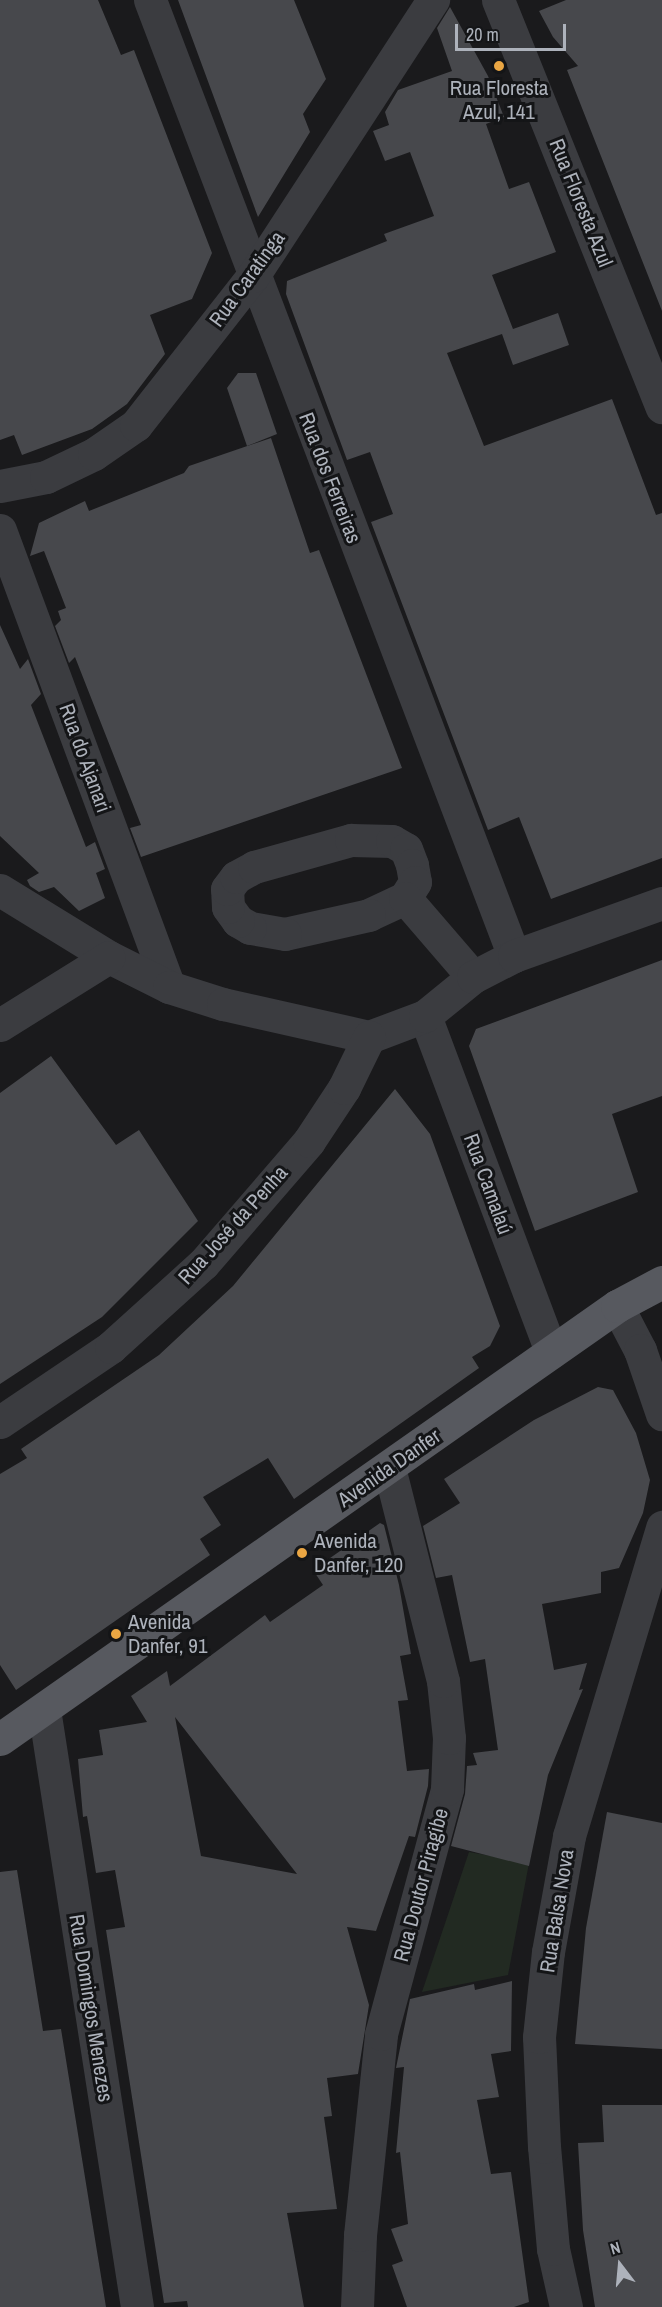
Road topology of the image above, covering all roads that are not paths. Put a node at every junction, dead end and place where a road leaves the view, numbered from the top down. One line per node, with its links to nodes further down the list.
1 (150, 0): 4 (street, Rua dos Ferreiras)
2 (433, 0): 4 (street, Rua Caratinga)
3 (498, 0): 5 (street, Rua Floresta Azul)
4 (253, 276): 6 (street, Rua Caratinga); 11 (street, Rua dos Ferreiras)
5 (662, 407)
6 (0, 486)
7 (0, 530): 14 (street, Rua do Ajanari)
8 (2, 894): 12 (street)
9 (405, 898): 9 (street); 13 (street)
10 (662, 903): 11 (street)
11 (514, 956): 13 (street)
12 (109, 957): 14 (street); 16 (street)
13 (473, 977): 15 (street)
14 (169, 987): 17 (street)
15 (425, 1016): 17 (street); 20 (street, Rua Camalaú)
16 (0, 1025)
17 (369, 1036): 22 (street, Rua José da Penha)
18 (662, 1282): 19 (main road, Avenida Danfer)
19 (616, 1306): 20 (main road, Avenida Danfer); 21 (street)
20 (551, 1352): 23 (main road, Avenida Danfer)
21 (662, 1414)
22 (0, 1422)
23 (389, 1468): 25 (main road, Avenida Danfer); 28 (street, Rua Doutor Piragibe)
24 (662, 1527): 29 (street, Rua Balsa Nova)
25 (44, 1709): 26 (main road, Avenida Danfer); 27 (street, Rua Domingos Menezes)
26 (0, 1739)
27 (137, 2307)
28 (357, 2307)
29 (566, 2307)

